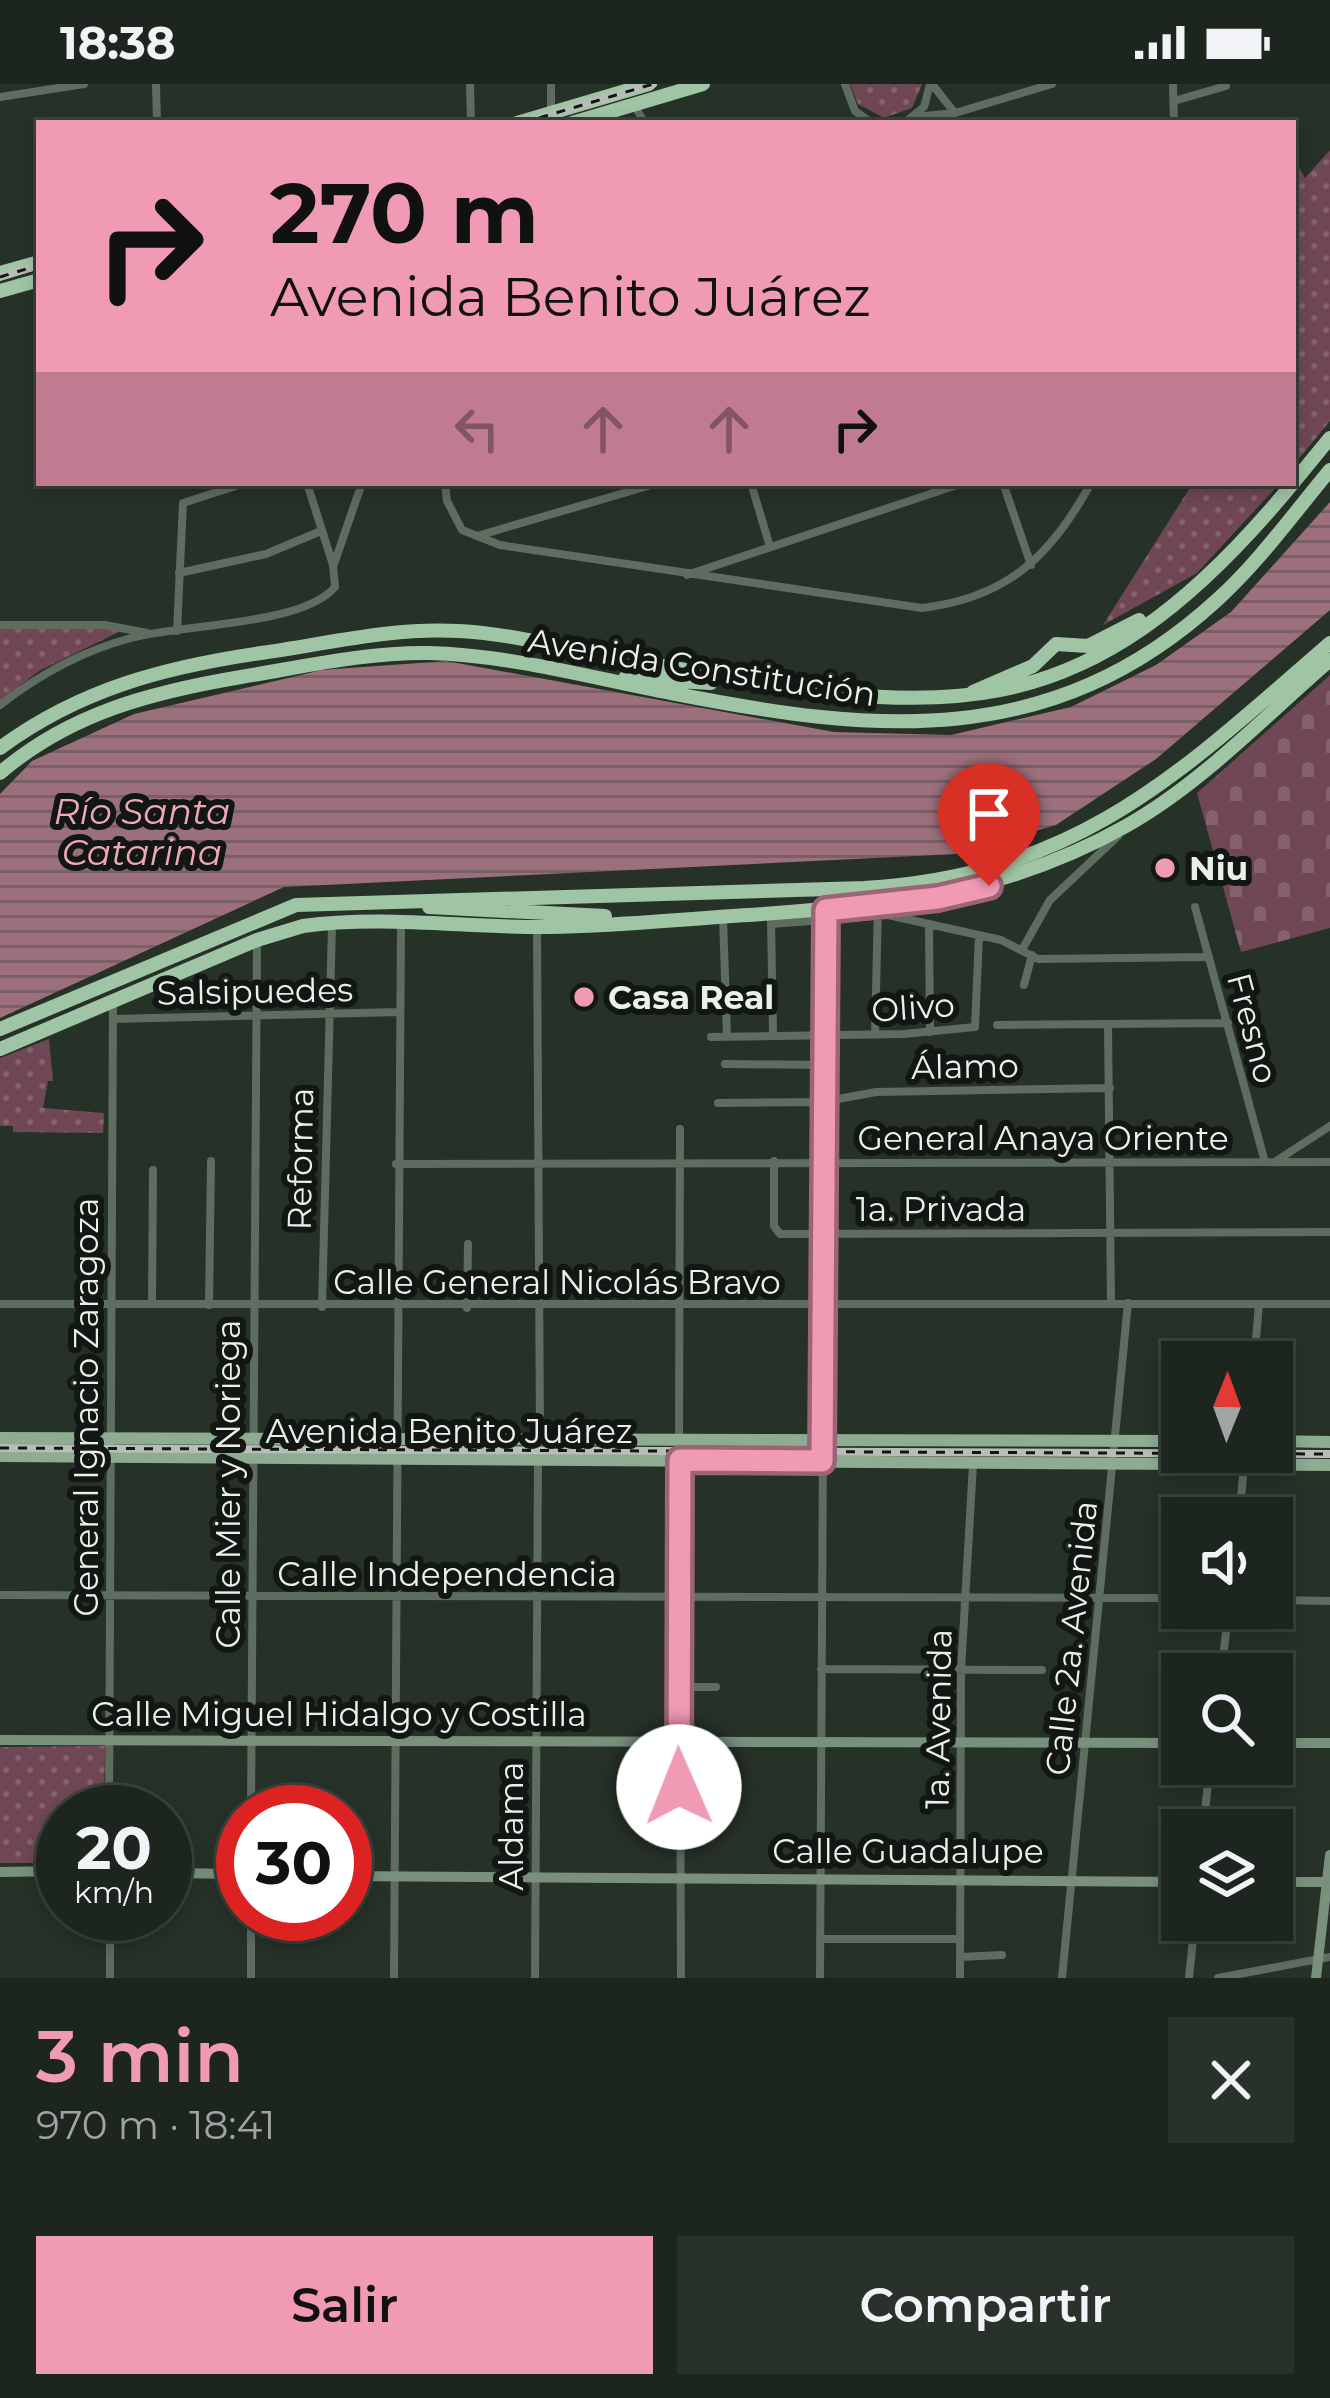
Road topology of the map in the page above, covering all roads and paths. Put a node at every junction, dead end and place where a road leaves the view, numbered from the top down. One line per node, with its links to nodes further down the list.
1 (84, 84): 12 (street)
2 (156, 84): 17 (street)
3 (470, 84): 18 (street)
4 (550, 84): 15 (street)
5 (703, 84): 11 (highway)
6 (845, 84): 21 (street)
7 (931, 84): 14 (street); 16 (street)
8 (1052, 84): 14 (street)
9 (1173, 84): 13 (street)
10 (1226, 86): 13 (street)
11 (640, 93): 15 (highway); 20 (highway)
12 (0, 97)
13 (1174, 101): 23 (street)
14 (955, 112): 16 (street)
15 (551, 113): 19 (highway)
16 (915, 117): 22 (street)
17 (157, 120)
18 (471, 120)
19 (527, 120)
20 (579, 120)
21 (868, 120)
22 (910, 120)
23 (1174, 120)
24 (36, 263): 25 (highway)
25 (0, 273)
26 (36, 281): 27 (highway)
27 (0, 291)
28 (1330, 438): 30 (highway, Avenida Constitución)
29 (1330, 470): 54 (highway, Avenida Constitución)
30 (1296, 479)
31 (236, 486): 46 (street)
32 (308, 486): 41 (street)
33 (361, 486): 45 (street)
34 (446, 486): 42 (street)
35 (648, 486): 42 (street)
36 (752, 486): 43 (street)
37 (954, 486): 43 (street)
38 (1005, 486): 44 (street)
39 (1089, 486): 44 (street)
40 (1291, 486): 48 (highway, Avenida Constitución)
41 (321, 531): 45 (street); 46 (street)
42 (476, 536): 47 (street)
43 (770, 547): 47 (street)
44 (1031, 565): 47 (street)
45 (334, 566): 50 (street)
46 (179, 573): 50 (street)
47 (686, 575)
48 (1172, 608): 56 (highway, Avenida Constitución); 56 (highway)
49 (0, 625): 51 (street)
50 (177, 631): 51 (street)
51 (148, 634): 57 (street)
52 (1330, 643): 61 (highway)
53 (1330, 660): 60 (highway)
54 (589, 677): 55 (highway); 59 (highway, Avenida Constitución)
55 (757, 683): 56 (highway, Avenida Constitución); 58 (highway, Avenida Constitución)
56 (958, 700)
57 (0, 705)
58 (0, 748)
59 (0, 773)
60 (1129, 825): 63 (highway); 74 (street)
61 (364, 901): 67 (highway); 86 (highway)
62 (1195, 907): 76 (street, Fresno)
63 (878, 910): 64 (highway); 71 (street); 91 (street)
64 (826, 915): 66 (highway); 89 (street)
65 (723, 916): 66 (highway); 67 (highway); 90 (street)
66 (771, 918): 88 (street)
67 (702, 919): 70 (highway)
68 (332, 923): 69 (highway); 73 (highway); 79 (street, Reforma)
69 (400, 924): 70 (highway); 80 (street)
70 (537, 926): 108 (street)
71 (929, 928): 72 (street); 87 (street)
72 (979, 936): 74 (street); 87 (street, Olivo)
73 (256, 940): 78 (highway); 81 (street, Calle Mier y Noriega)
74 (1023, 948): 75 (street)
75 (1032, 955): 76 (street); 77 (street)
76 (1209, 958): 83 (street, Fresno)
77 (1024, 986)
78 (113, 1002): 82 (street, General Ignacio Zaragoza); 93 (highway)
79 (328, 1012): 80 (street, Salsipuedes); 81 (street, Salsipuedes); 126 (street, Reforma)
80 (399, 1012): 109 (street)
81 (257, 1013): 82 (street, Salsipuedes); 124 (street, Calle Mier y Noriega)
82 (112, 1018): 119 (street, General Ignacio Zaragoza)
83 (1228, 1023): 84 (street, Olivo); 106 (street, Fresno)
84 (1108, 1024): 85 (street, Olivo); 96 (street)
85 (997, 1025)
86 (0, 1029)
87 (930, 1032): 91 (street, Olivo)
88 (773, 1034): 89 (street, Olivo); 90 (street, Olivo)
89 (824, 1034): 91 (street, Olivo); 95 (street)
90 (727, 1035): 92 (street, Olivo)
91 (875, 1035)
92 (710, 1037)
93 (0, 1049)
94 (724, 1064): 95 (street)
95 (824, 1065): 97 (street)
96 (1111, 1088): 97 (street, Álamo); 105 (street)
97 (822, 1102): 98 (street, Álamo); 103 (street)
98 (718, 1103)
99 (1330, 1126): 106 (street)
100 (680, 1129): 104 (street)
101 (211, 1161): 122 (street)
102 (774, 1161): 103 (street, General Anaya Oriente); 104 (street, General Anaya Oriente); 113 (street, 1a. Privada)
103 (823, 1161): 105 (street, General Anaya Oriente); 113 (street)
104 (680, 1162): 108 (street, General Anaya Oriente); 125 (street)
105 (1110, 1162): 106 (street, General Anaya Oriente); 112 (street)
106 (1270, 1162): 107 (street, General Anaya Oriente)
107 (1330, 1162)
108 (538, 1163): 109 (street, General Anaya Oriente); 128 (street)
109 (396, 1164): 127 (street)
110 (153, 1170): 120 (street)
111 (1330, 1232): 112 (street, 1a. Privada)
112 (1110, 1233): 113 (street, 1a. Privada); 115 (street)
113 (822, 1234): 123 (street)
114 (467, 1244): 129 (street)
115 (1111, 1302): 116 (street, Calle General Nicolás Bravo); 123 (street, Calle General Nicolás Bravo)
116 (1128, 1303): 117 (street, Calle General Nicolás Bravo); 138 (street, Calle 2a. Avenida)
117 (1259, 1303): 121 (street, Calle General Nicolás Bravo); 130 (street)
118 (0, 1304): 119 (street, Calle General Nicolás Bravo)
119 (110, 1304): 120 (street, Calle General Nicolás Bravo); 131 (street, General Ignacio Zaragoza)
120 (152, 1304): 122 (street, Calle General Nicolás Bravo)
121 (1330, 1304)
122 (208, 1305): 124 (street, Calle General Nicolás Bravo)
123 (822, 1305): 125 (street, Calle General Nicolás Bravo); 137 (street)
124 (253, 1306): 126 (street, Calle General Nicolás Bravo); 132 (street, Calle Mier y Noriega)
125 (679, 1306): 128 (street, Calle General Nicolás Bravo); 136 (street)
126 (322, 1307): 127 (street, Calle General Nicolás Bravo)
127 (394, 1307): 129 (street, Calle General Nicolás Bravo); 133 (street)
128 (538, 1307): 129 (street, Calle General Nicolás Bravo); 135 (street)
129 (466, 1308)
130 (1256, 1341)
131 (110, 1436): 132 (main road, Avenida Benito Juárez); 134 (main road, Avenida Benito Juárez); 142 (street, General Ignacio Zaragoza)
132 (253, 1437): 133 (main road, Avenida Benito Juárez); 144 (street, Calle Mier y Noriega)
133 (395, 1437): 135 (main road, Avenida Benito Juárez); 145 (street)
134 (0, 1438)
135 (540, 1438): 136 (main road, Avenida Benito Juárez)
136 (679, 1438): 137 (main road, Avenida Benito Juárez)
137 (821, 1439): 138 (main road, Avenida Benito Juárez); 148 (street)
138 (1114, 1441): 139 (main road, Avenida Benito Juárez); 150 (street, Calle 2a. Avenida)
139 (1161, 1441)
140 (1293, 1442): 141 (main road)
141 (1330, 1442)
142 (110, 1455): 143 (main road, Avenida Benito Juárez); 144 (main road, Avenida Benito Juárez); 155 (street, General Ignacio Zaragoza)
143 (0, 1456)
144 (253, 1457): 145 (main road, Avenida Benito Juárez); 156 (street, Calle Mier y Noriega)
145 (394, 1458): 146 (main road, Avenida Benito Juárez); 157 (street)
146 (538, 1458): 147 (main road, Avenida Benito Juárez); 158 (street, Aldama)
147 (680, 1460): 148 (main road, Avenida Benito Juárez); 162 (street)
148 (822, 1461): 149 (main road, Avenida Benito Juárez); 163 (street)
149 (973, 1462): 150 (main road, Avenida Benito Juárez); 159 (street, 1a. Avenida)
150 (1113, 1463): 151 (main road, Avenida Benito Juárez); 160 (street, Calle 2a. Avenida)
151 (1161, 1463)
152 (1293, 1465): 153 (main road, Avenida Benito Juárez)
153 (1330, 1465)
154 (0, 1594): 155 (street, Calle Independencia)
155 (110, 1594): 156 (street, Calle Independencia); 172 (street, General Ignacio Zaragoza)
156 (252, 1598): 157 (street, Calle Independencia); 173 (street, Calle Mier y Noriega)
157 (393, 1598): 158 (street, Calle Independencia); 174 (street)
158 (535, 1598): 162 (street, Calle Independencia); 175 (street, Aldama)
159 (963, 1598): 160 (street, Calle Independencia); 163 (street, Calle Independencia); 168 (street, 1a. Avenida)
160 (1100, 1598): 161 (street, Calle Independencia); 179 (street, Calle 2a. Avenida)
161 (1161, 1598)
162 (678, 1600): 163 (street, Calle Independencia); 169 (street)
163 (821, 1600): 166 (street)
164 (1293, 1600): 165 (street)
165 (1330, 1601)
166 (821, 1670): 168 (street); 177 (street)
167 (1042, 1670): 168 (street)
168 (961, 1671): 178 (street, 1a. Avenida)
169 (679, 1687): 170 (street); 176 (street)
170 (716, 1687)
171 (0, 1740): 172 (street, Calle Miguel Hidalgo y Costilla)
172 (110, 1741): 173 (street, Calle Miguel Hidalgo y Costilla); 183 (street, General Ignacio Zaragoza)
173 (251, 1742): 174 (street, Calle Miguel Hidalgo y Costilla); 184 (street, Calle Mier y Noriega)
174 (394, 1742): 175 (street, Calle Miguel Hidalgo y Costilla); 189 (street)
175 (535, 1742): 176 (street, Calle Miguel Hidalgo y Costilla); 190 (street, Aldama)
176 (678, 1742): 177 (street, Calle Miguel Hidalgo y Costilla); 191 (street)
177 (820, 1742): 178 (street, Calle Miguel Hidalgo y Costilla); 192 (street)
178 (960, 1743): 179 (street, Calle Miguel Hidalgo y Costilla); 193 (street, 1a. Avenida)
179 (1084, 1743): 180 (street, Calle Miguel Hidalgo y Costilla); 194 (street, Calle 2a. Avenida)
180 (1161, 1743)
181 (1293, 1743): 182 (street)
182 (1330, 1744)
183 (110, 1785)
184 (251, 1785)
185 (1330, 1855): 197 (street)
186 (36, 1871): 187 (street)
187 (0, 1872)
188 (372, 1877): 189 (street, Calle Guadalupe)
189 (394, 1877): 190 (street, Calle Guadalupe); 209 (street)
190 (536, 1877): 191 (street, Calle Guadalupe); 210 (street, Aldama)
191 (681, 1877): 192 (street, Calle Guadalupe); 211 (street)
192 (820, 1878): 193 (street, Calle Guadalupe); 198 (street)
193 (961, 1878): 194 (street, Calle Guadalupe); 199 (street, 1a. Avenida)
194 (1071, 1879): 195 (street, Calle Guadalupe); 214 (street, Calle 2a. Avenida)
195 (1161, 1881)
196 (1293, 1882): 197 (street)
197 (1328, 1882): 205 (street)
198 (820, 1939): 199 (street); 212 (street)
199 (960, 1939): 204 (street, 1a. Avenida)
200 (110, 1941): 207 (street)
201 (251, 1941): 208 (street)
202 (1193, 1941): 215 (street)
203 (1002, 1955): 204 (street)
204 (960, 1957): 213 (street, 1a. Avenida)
205 (1324, 1958): 206 (street); 217 (street)
206 (1247, 1975): 216 (street)
207 (110, 1978)
208 (251, 1978)
209 (394, 1978)
210 (535, 1978)
211 (681, 1978)
212 (820, 1978)
213 (960, 1978)
214 (1063, 1978)
215 (1189, 1978)
216 (1218, 1978)
217 (1316, 1978)

